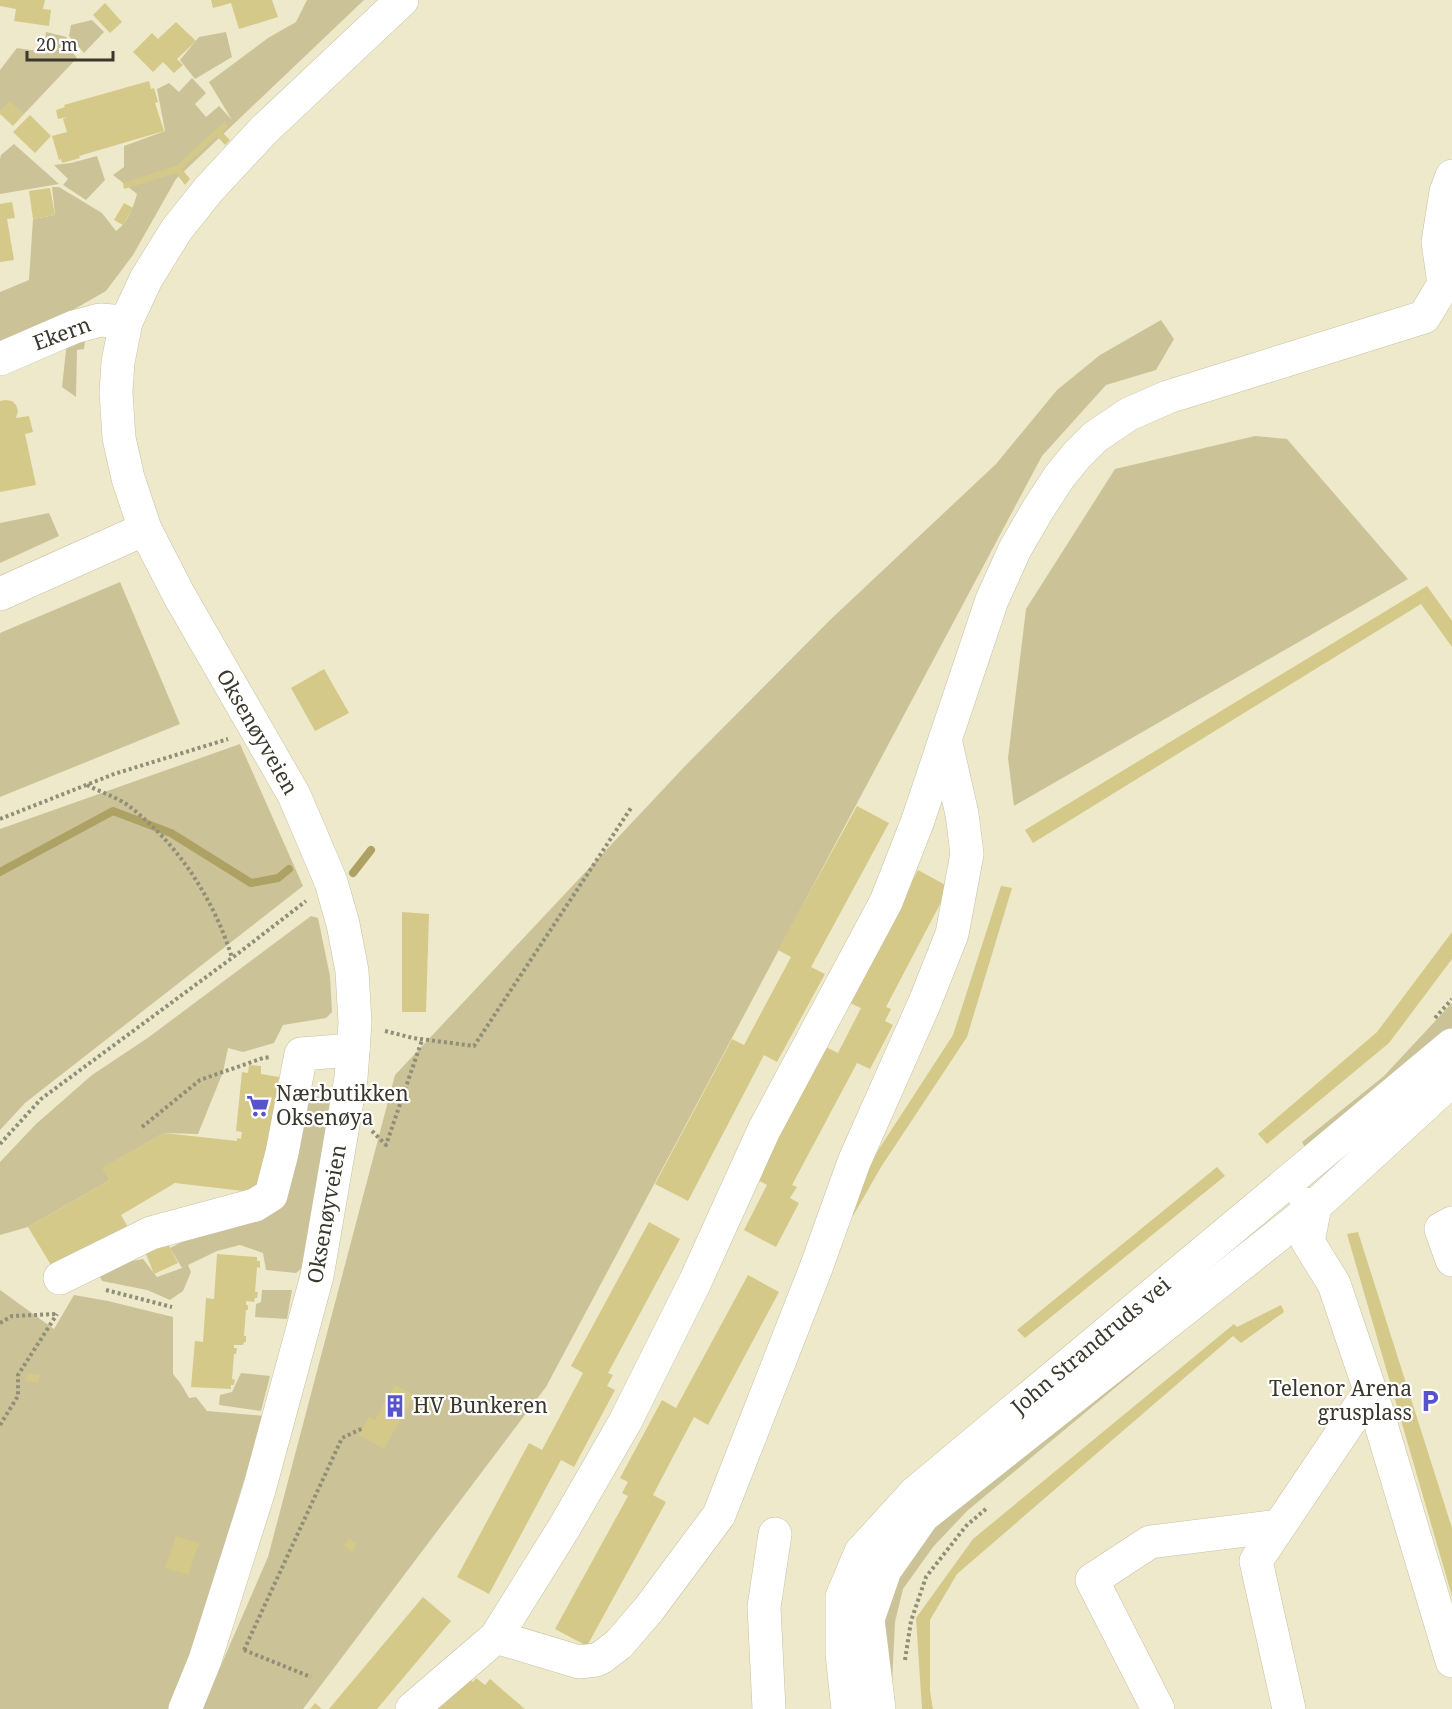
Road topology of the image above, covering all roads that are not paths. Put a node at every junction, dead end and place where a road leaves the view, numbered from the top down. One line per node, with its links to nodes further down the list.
1 (402, 0): 3 (street, Oksenøyveien)
2 (1452, 176): 7 (street)
3 (126, 322): 4 (street, Ekern); 5 (street, Oksenøyveien)
4 (0, 358)
5 (145, 529): 6 (street); 8 (street, Oksenøyveien)
6 (0, 594)
7 (945, 739): 19 (street); 19 (street)
8 (354, 1037): 15 (street); 21 (street, Oksenøyveien)
9 (1452, 1045): 11 (street, John Strandruds vei)
10 (1452, 1080): 12 (street, John Strandruds vei)
11 (1271, 1195): 12 (street); 24 (street, John Strandruds vei)
12 (1315, 1206): 16 (street); 25 (street, John Strandruds vei)
13 (1452, 1223): 14 (street)
14 (1452, 1260)
15 (70, 1273)
16 (1370, 1390): 17 (street); 20 (street)
17 (1279, 1526): 26 (street); 27 (street)
18 (775, 1534): 23 (street)
19 (496, 1637): 22 (street)
20 (1452, 1661)
21 (185, 1709)
22 (412, 1709)
23 (769, 1709)
24 (848, 1709)
25 (879, 1709)
26 (1158, 1709)
27 (1289, 1709)

